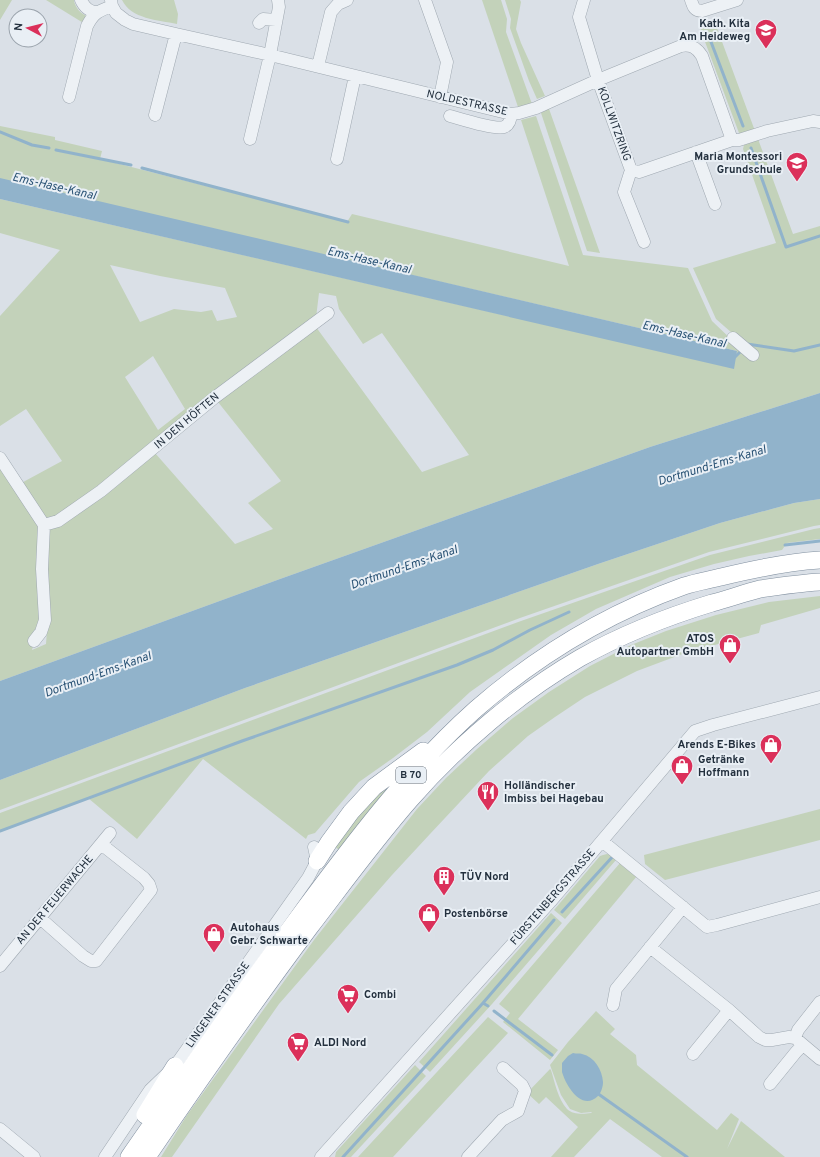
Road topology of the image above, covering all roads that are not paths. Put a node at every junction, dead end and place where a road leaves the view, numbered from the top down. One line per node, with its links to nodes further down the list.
1 (81, 0): 9 (street)
2 (278, 0): 10 (street)
3 (347, 0): 14 (street)
4 (425, 0): 18 (street)
5 (584, 0): 16 (street)
6 (691, 0): 7 (street)
7 (737, 0)
8 (112, 3): 9 (street, NOLDESTRASSE); 12 (street, NOLDESTRASSE)
9 (97, 12): 17 (street)
10 (276, 20): 11 (street); 13 (street)
11 (259, 23)
12 (176, 34): 13 (street, NOLDESTRASSE); 21 (street)
13 (270, 55): 14 (street, NOLDESTRASSE); 23 (street)
14 (318, 66): 15 (street, NOLDESTRASSE)
15 (355, 76): 18 (street, NOLDESTRASSE); 26 (street)
16 (598, 80): 20 (street, NOLDESTRASSE); 24 (street, KOLLWITZRING); 27 (street, KOLLWITZRING)
17 (69, 97)
18 (440, 97): 19 (street, NOLDESTRASSE)
19 (453, 100): 20 (street, NOLDESTRASSE); 20 (street)
20 (511, 114)
21 (155, 115)
22 (820, 122): 24 (street, KOLLWITZRING)
23 (250, 139)
24 (732, 140): 25 (street, KOLLWITZRING)
25 (696, 152): 27 (street, KOLLWITZRING); 28 (street)
26 (337, 159)
27 (631, 170): 29 (street)
28 (715, 204)
29 (644, 242)
30 (328, 312): 34 (street, IN DEN HÖFTEN)
31 (733, 338): 32 (street)
32 (753, 355)
33 (0, 458): 34 (street)
34 (44, 525): 37 (street)
35 (820, 560): 38 (highway, B 70)
36 (820, 582): 63 (highway, B 70)
37 (34, 642)
38 (515, 678): 43 (highway); 62 (highway, B 70)
39 (820, 697): 41 (street, FÜRSTENBERGSTRASSE)
40 (110, 834): 42 (street, AN DER FEUERWACHE)
41 (602, 841): 45 (street); 64 (street, FÜRSTENBERGSTRASSE)
42 (101, 844): 46 (street, AN DER FEUERWACHE); 46 (street)
43 (316, 854): 55 (street, LINGENER STRASSE)
44 (820, 896): 45 (street)
45 (683, 907): 47 (street)
46 (40, 918): 48 (street, AN DER FEUERWACHE)
47 (650, 947): 50 (street); 51 (street)
48 (0, 966)
49 (820, 1002): 52 (street)
50 (613, 1005)
51 (729, 1010): 52 (street); 53 (street)
52 (799, 1041): 54 (street); 57 (street)
53 (693, 1054)
54 (820, 1059)
55 (175, 1066): 60 (street, LINGENER STRASSE); 61 (highway)
56 (504, 1068): 65 (street)
57 (770, 1084)
58 (0, 1129): 59 (street)
59 (34, 1157)
60 (106, 1157)
61 (116, 1157)
62 (129, 1157)
63 (147, 1157)
64 (322, 1157)
65 (468, 1157)

